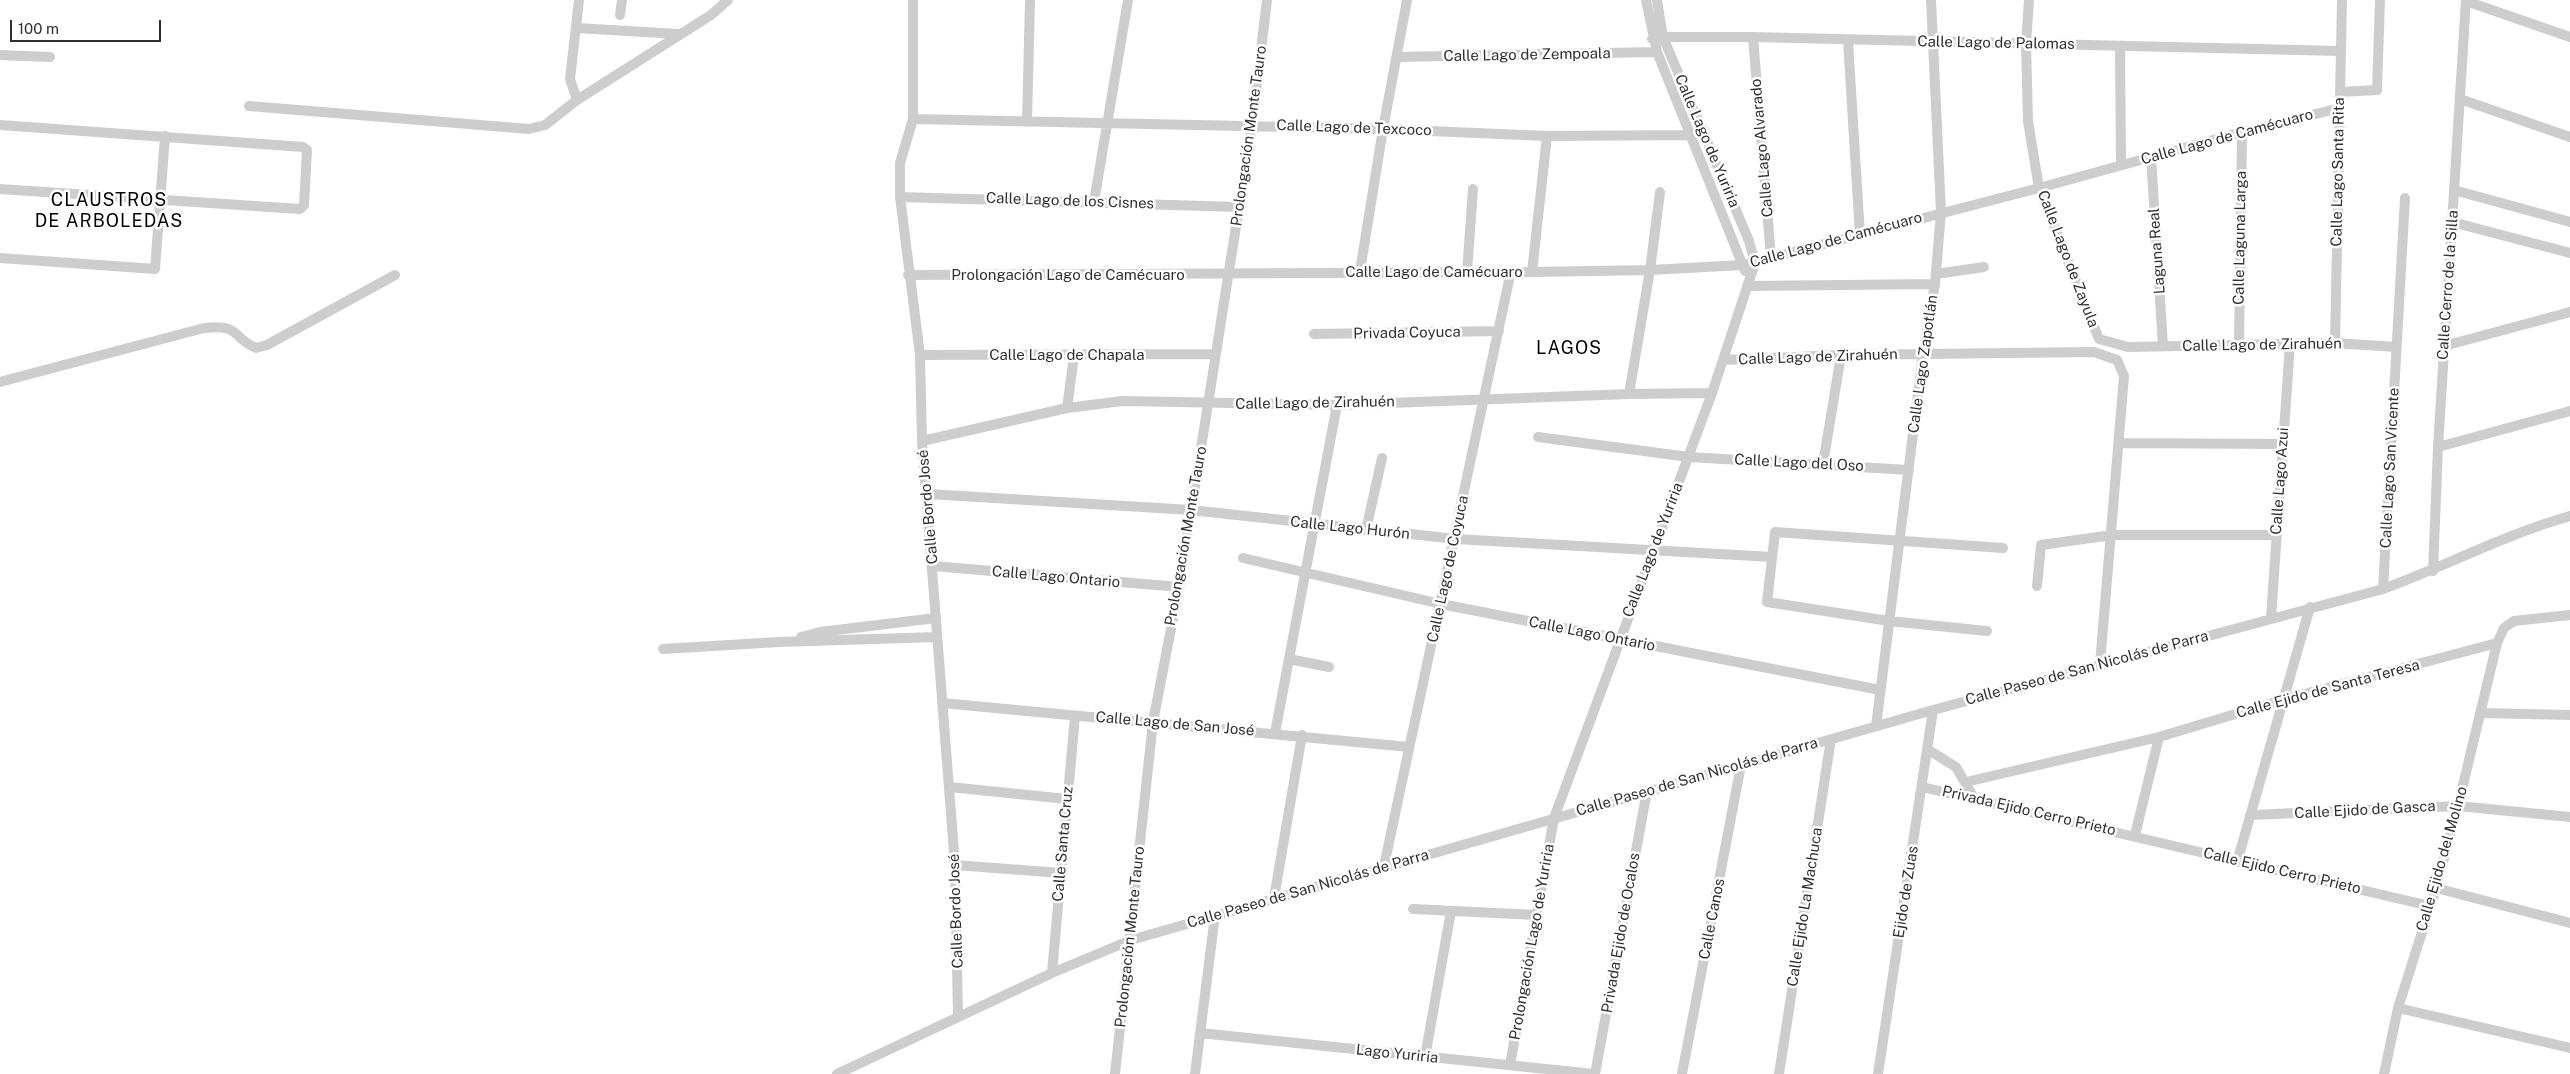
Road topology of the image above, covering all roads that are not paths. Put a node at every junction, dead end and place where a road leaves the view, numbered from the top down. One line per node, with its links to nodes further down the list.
1 (579, 0): 18 (street)
2 (622, 0): 17 (street)
3 (728, 0): 19 (street)
4 (913, 0): 38 (street, Calle Bordo José)
5 (1030, 0): 39 (street)
6 (1128, 0): 40 (street)
7 (1267, 0): 42 (street, Prolongación Monte Tauro)
8 (1402, 0): 9 (street)
9 (1407, 0): 32 (street)
10 (1646, 0): 23 (street, Calle Lago de Yuriria)
11 (1657, 0): 20 (street, Calle Lago de Yuriria)
12 (1931, 0): 25 (street, Calle Lago Zapotlán)
13 (2029, 0): 26 (street, Calle Lago de Zayula)
14 (2342, 0): 28 (street, Calle Lago Santa Rita)
15 (2380, 0): 33 (street)
16 (2466, 1): 22 (street); 34 (street, Calle Cerro de la Silla)
17 (620, 16)
18 (577, 28): 19 (street); 35 (street)
19 (678, 34): 35 (street)
20 (1663, 37): 21 (street, Calle Lago de Palomas); 23 (street, Calle Lago de Palomas); 44 (street, Calle Lago de Yuriria)
21 (1753, 37): 24 (street, Calle Lago de Palomas); 68 (street, Calle Lago Alvarado)
22 (2570, 37)
23 (1652, 39): 29 (street, Calle Lago de Yuriria)
24 (1848, 41): 25 (street, Calle Lago de Palomas); 65 (street)
25 (1933, 42): 26 (street, Calle Lago de Palomas); 62 (street, Calle Lago Zapotlán)
26 (2026, 44): 27 (street, Calle Lago de Palomas); 52 (street, Calle Lago de Zayula)
27 (2120, 46): 28 (street, Calle Lago de Palomas); 51 (street)
28 (2340, 51): 33 (street, Calle Lago Santa Rita)
29 (1657, 52): 32 (street, Calle Lago de Zempoala); 46 (street, Calle Lago de Yuriria)
30 (0, 54): 31 (street)
31 (50, 57)
32 (1397, 57): 43 (street)
33 (2340, 92): 37 (street, Calle Lago Santa Rita)
34 (2460, 99): 49 (street); 55 (street, Calle Cerro de la Silla)
35 (577, 100): 36 (street)
36 (249, 106)
37 (2340, 108): 45 (street, Calle Lago de Camécuaro); 86 (street, Calle Lago Santa Rita)
38 (913, 119): 39 (street, Calle Lago de Texcoco); 57 (street, Calle Bordo José)
39 (1027, 122): 40 (street, Calle Lago de Texcoco)
40 (1107, 124): 42 (street, Calle Lago de Texcoco); 60 (street)
41 (0, 125): 47 (street)
42 (1252, 125): 43 (street, Calle Lago de Texcoco); 61 (street, Prolongación Monte Tauro)
43 (1382, 128): 48 (street, Calle Lago de Texcoco); 73 (street)
44 (1704, 130): 46 (street, Calle Lago de Texcoco); 69 (street, Calle Lago de Yuriria)
45 (2242, 132): 50 (street, Calle Lago de Camécuaro); 88 (street, Calle Laguna Larga)
46 (1691, 135): 48 (street, Calle Lago de Texcoco); 70 (street, Calle Lago de Yuriria)
47 (165, 136): 59 (street); 59 (street)
48 (1548, 136): 76 (street)
49 (2570, 137)
50 (2151, 157): 51 (street, Calle Lago de Camécuaro); 89 (street, Laguna Real)
51 (2121, 165): 52 (street, Calle Lago de Camécuaro)
52 (2040, 188): 62 (street, Calle Lago de Camécuaro); 85 (street, Calle Lago de Zayula)
53 (0, 189): 59 (street)
54 (1473, 190): 74 (street)
55 (2454, 190): 63 (street, Calle Cerro de la Silla); 64 (street)
56 (1660, 192): 72 (street)
57 (900, 197): 60 (street, Calle Lago de los Cisnes); 78 (street, Calle Bordo José)
58 (2405, 198): 92 (street, Calle Lago San Vicente)
59 (161, 200): 67 (street)
60 (1094, 202): 61 (street, Calle Lago de los Cisnes)
61 (1239, 207): 79 (street, Prolongación Monte Tauro)
62 (1941, 212): 65 (street, Calle Lago de Camécuaro); 80 (street, Calle Lago Zapotlán)
63 (2452, 222): 66 (street); 90 (street, Calle Cerro de la Silla)
64 (2570, 222)
65 (1860, 235): 68 (street, Calle Lago de Camécuaro)
66 (2570, 253)
67 (0, 258)
68 (1771, 258): 69 (street, Calle Lago de Camécuaro)
69 (1755, 263): 70 (street, Calle Lago de Camécuaro); 81 (street, Calle Lago de Yuriria)
70 (1743, 265): 72 (street, Calle Lago de Camécuaro); 81 (street, Calle Lago de Yuriria)
71 (1984, 267): 80 (street)
72 (1650, 270): 76 (street, Calle Lago de Camécuaro); 102 (street)
73 (1360, 272): 74 (street, Calle Lago de Camécuaro); 79 (street, Calle Lago de Camécuaro)
74 (1467, 272): 75 (street, Calle Lago de Camécuaro)
75 (1511, 272): 76 (street, Calle Lago de Camécuaro); 83 (street, Calle Lago de Coyuca)
76 (1532, 272)
77 (396, 275): 101 (street)
78 (908, 275): 79 (street, Prolongación Lago de Camécuaro); 95 (street, Calle Bordo José)
79 (1228, 275): 94 (street, Prolongación Monte Tauro)
80 (1935, 279): 81 (street); 97 (street, Calle Lago Zapotlán)
81 (1748, 283): 99 (street, Calle Lago de Yuriria)
82 (2570, 312): 90 (street)
83 (1499, 331): 84 (street, Privada Coyuca); 104 (street, Calle Lago de Coyuca)
84 (1314, 334)
85 (2099, 339): 91 (street, Calle Lago de Zirahuén); 93 (street)
86 (2335, 343): 87 (street, Calle Lago de Zirahuén); 92 (street, Calle Lago de Zirahuén)
87 (2290, 344): 88 (street, Calle Lago de Zirahuén); 112 (street, Calle Lago Azui)
88 (2239, 345): 89 (street, Calle Lago de Zirahuén)
89 (2163, 346): 91 (street, Calle Lago de Zirahuén)
90 (2444, 346): 113 (street, Calle Cerro de la Silla)
91 (2128, 347): 100 (street)
92 (2396, 347): 136 (street, Calle Lago San Vicente)
93 (2094, 352): 97 (street, Calle Lago de Zirahuén); 100 (street, Calle Lago de Zirahuén)
94 (1216, 354): 98 (street, Calle Lago de Chapala); 105 (street, Prolongación Monte Tauro)
95 (920, 355): 98 (street, Calle Lago de Chapala); 110 (street, Calle Bordo José)
96 (1841, 355): 97 (street, Calle Lago de Zirahuén); 99 (street, Calle Lago de Zirahuén); 116 (street)
97 (1923, 355): 117 (street, Calle Lago Zapotlán)
98 (1074, 356): 107 (street)
99 (1723, 360): 103 (street, Calle Lago de Yuriria)
100 (2117, 360): 111 (street)
101 (0, 382)
102 (1629, 394): 103 (street, Calle Lago de Zirahuén); 104 (street, Calle Lago de Zirahuén)
103 (1712, 394): 114 (street, Calle Lago de Yuriria)
104 (1482, 399): 106 (street, Calle Lago de Zirahuén); 125 (street, Calle Lago de Coyuca)
105 (1208, 404): 106 (street, Calle Lago de Zirahuén); 107 (street, Calle Lago de Zirahuén); 119 (street, Prolongación Monte Tauro)
106 (1337, 405): 121 (street)
107 (1068, 408): 110 (street, Calle Lago de Zirahuén)
108 (2570, 410): 113 (street)
109 (1538, 437): 114 (street, Calle Lago del Oso)
110 (922, 441): 118 (street, Calle Bordo José)
111 (2119, 443): 112 (street); 123 (street)
112 (2283, 444): 124 (street, Calle Lago Azui)
113 (2438, 447): 132 (street, Calle Cerro de la Silla)
114 (1689, 457): 116 (street, Calle Lago del Oso); 128 (street, Calle Lago de Yuriria)
115 (1382, 458): 122 (street)
116 (1823, 464): 117 (street, Calle Lago del Oso)
117 (1908, 470): 126 (street, Calle Lago Zapotlán)
118 (928, 494): 119 (street, Calle Lago Hurón); 131 (street, Calle Bordo José)
119 (1191, 510): 121 (street, Calle Lago Hurón); 135 (street, Prolongación Monte Tauro)
120 (2570, 516): 132 (street, Calle Paseo de San Nicolás de Parra)
121 (1314, 525): 122 (street, Calle Lago Hurón); 133 (street)
122 (1366, 530): 125 (street, Calle Lago Hurón)
123 (2112, 535): 124 (street); 134 (street); 150 (street)
124 (2277, 535): 141 (street, Calle Lago Azui)
125 (1456, 538): 128 (street, Calle Lago Hurón); 137 (street, Calle Lago de Coyuca)
126 (1900, 540): 127 (street); 129 (street); 142 (street, Calle Lago Zapotlán)
127 (2003, 548)
128 (1654, 549): 129 (street, Calle Lago Hurón); 145 (street, Calle Lago de Yuriria)
129 (1772, 557): 142 (street)
130 (1244, 558): 133 (street, Calle Lago Ontario)
131 (933, 566): 135 (street, Calle Lago Ontario); 140 (street, Calle Bordo José)
132 (2433, 571): 136 (street, Calle Paseo de San Nicolás de Parra)
133 (1304, 573): 137 (street, Calle Lago Ontario); 149 (street)
134 (2037, 586)
135 (1179, 587): 159 (street, Prolongación Monte Tauro)
136 (2383, 589): 138 (street, Calle Paseo de San Nicolás de Parra)
137 (1441, 604): 145 (street, Calle Lago Ontario); 165 (street, Calle Lago de Coyuca)
138 (2310, 607): 141 (street, Calle Paseo de San Nicolás de Parra); 153 (street)
139 (2570, 615): 147 (street)
140 (936, 618): 144 (street, Calle Bordo José); 146 (street)
141 (2271, 618): 150 (street, Calle Paseo de San Nicolás de Parra)
142 (1889, 621): 143 (street); 152 (street, Calle Lago Zapotlán)
143 (1987, 631)
144 (937, 637): 146 (street); 154 (street, Calle Bordo José)
145 (1619, 639): 152 (street, Calle Lago Ontario); 177 (street, Calle Lago de Yuriria)
146 (780, 642): 148 (street)
147 (2497, 643): 153 (street, Calle Ejido de Santa Teresa); 156 (street, Calle Ejido del Molino)
148 (663, 649)
149 (1290, 659): 151 (street); 161 (street)
150 (2100, 664): 155 (street, Calle Paseo de San Nicolás de Parra)
151 (1329, 667)
152 (1880, 690): 160 (street, Calle Lago Zapotlán)
153 (2282, 700): 163 (street, Calle Ejido de Santa Teresa); 175 (street)
154 (942, 703): 158 (street, Calle Lago de San José); 169 (street, Calle Bordo José)
155 (1933, 710): 160 (street, Calle Paseo de San Nicolás de Parra); 166 (street, Ejido de Zuas)
156 (2480, 713): 157 (street); 174 (street, Calle Ejido del Molino)
157 (2570, 715)
158 (1075, 716): 159 (street, Calle Lago de San José); 173 (street, Calle Santa Cruz)
159 (1153, 722): 161 (street, Calle Lago de San José); 191 (street, Prolongación Monte Tauro)
160 (1876, 726): 164 (street, Calle Paseo de San Nicolás de Parra)
161 (1275, 733): 162 (street, Calle Lago de San José)
162 (1302, 735): 165 (street, Calle Lago de San José); 184 (street)
163 (2159, 737): 168 (street, Calle Ejido de Santa Teresa); 178 (street)
164 (1831, 739): 167 (street, Calle Paseo de San Nicolás de Parra); 204 (street, Calle Ejido La Machuca)
165 (1409, 747): 181 (street, Calle Lago de Coyuca)
166 (1927, 749): 168 (street); 170 (street, Ejido de Zuas)
167 (1741, 765): 171 (street, Calle Paseo de San Nicolás de Parra); 203 (street, Calle Canos)
168 (1966, 782): 172 (street)
169 (949, 787): 173 (street); 180 (street, Calle Bordo José)
170 (1922, 787): 172 (street, Privada Ejido Cerro Prieto); 205 (street, Ejido de Zuas)
171 (1647, 791): 177 (street, Calle Paseo de San Nicolás de Parra); 202 (street, Privada Ejido de Ocalos)
172 (1974, 798): 178 (street, Privada Ejido Cerro Prieto)
173 (1067, 800): 182 (street, Calle Santa Cruz)
174 (2458, 806): 175 (street, Calle Ejido de Gasca); 176 (street, Calle Ejido de Gasca); 183 (street, Calle Ejido del Molino)
175 (2250, 815): 179 (street)
176 (2570, 816)
177 (1554, 818): 181 (street, Calle Paseo de San Nicolás de Parra); 188 (street, Prolongación Lago de Yuriria)
178 (2135, 835): 179 (street, Calle Ejido Cerro Prieto)
179 (2237, 862): 185 (street, Calle Ejido Cerro Prieto)
180 (955, 865): 182 (street); 194 (street, Calle Bordo José)
181 (1384, 866): 184 (street, Calle Paseo de San Nicolás de Parra)
182 (1061, 873): 192 (street, Calle Santa Cruz)
183 (2436, 888): 185 (street, Calle Ejido del Molino); 190 (street)
184 (1274, 898): 189 (street, Calle Paseo de San Nicolás de Parra)
185 (2430, 906): 193 (street, Calle Ejido del Molino)
186 (1413, 909): 187 (street)
187 (1451, 911): 188 (street); 197 (street)
188 (1537, 914): 198 (street, Prolongación Lago de Yuriria)
189 (1215, 915): 191 (street, Calle Paseo de San Nicolás de Parra); 195 (street)
190 (2570, 923)
191 (1131, 940): 192 (street, Calle Paseo de San Nicolás de Parra); 200 (street, Prolongación Monte Tauro)
192 (1052, 973): 194 (street, Calle Paseo de San Nicolás de Parra)
193 (2398, 1008): 196 (street); 206 (street, Calle Ejido del Molino)
194 (958, 1016): 199 (street, Calle Paseo de San Nicolás de Parra)
195 (1200, 1033): 197 (street, Lago Yuriria); 201 (street)
196 (2570, 1048)
197 (1426, 1057): 198 (street, Lago Yuriria)
198 (1510, 1065): 202 (street, Lago Yuriria)
199 (837, 1074)
200 (1115, 1074)
201 (1195, 1074)
202 (1594, 1074)
203 (1682, 1074)
204 (1778, 1074)
205 (1878, 1074)
206 (2384, 1074)

